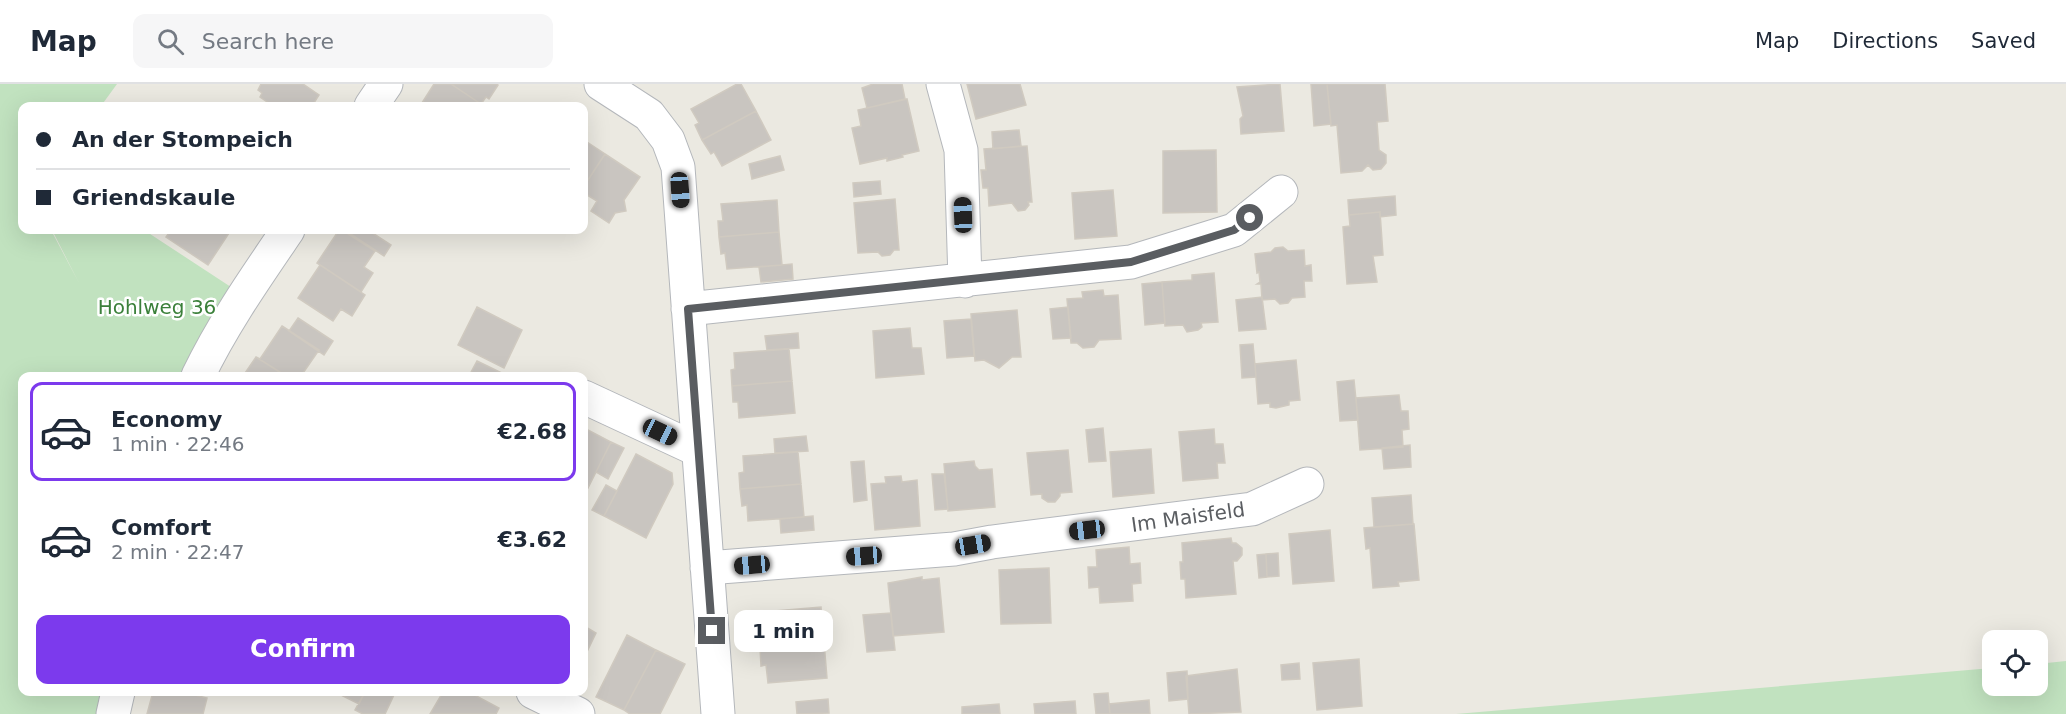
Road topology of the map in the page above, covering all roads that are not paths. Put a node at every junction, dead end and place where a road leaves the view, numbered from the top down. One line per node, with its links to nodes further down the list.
1 (386, 84): 4 (street)
2 (601, 84): 8 (street)
3 (943, 84): 7 (street)
4 (373, 102)
5 (1281, 192): 7 (street)
6 (285, 234): 9 (street)
7 (965, 280): 8 (street)
8 (688, 309): 11 (street)
9 (200, 372)
10 (588, 399): 11 (street)
11 (698, 450): 13 (street)
12 (1307, 484): 13 (street, Im Maisfeld)
13 (707, 568): 18 (street)
14 (117, 696): 16 (street)
15 (541, 696): 17 (street)
16 (113, 714)
17 (578, 714)
18 (718, 714)

